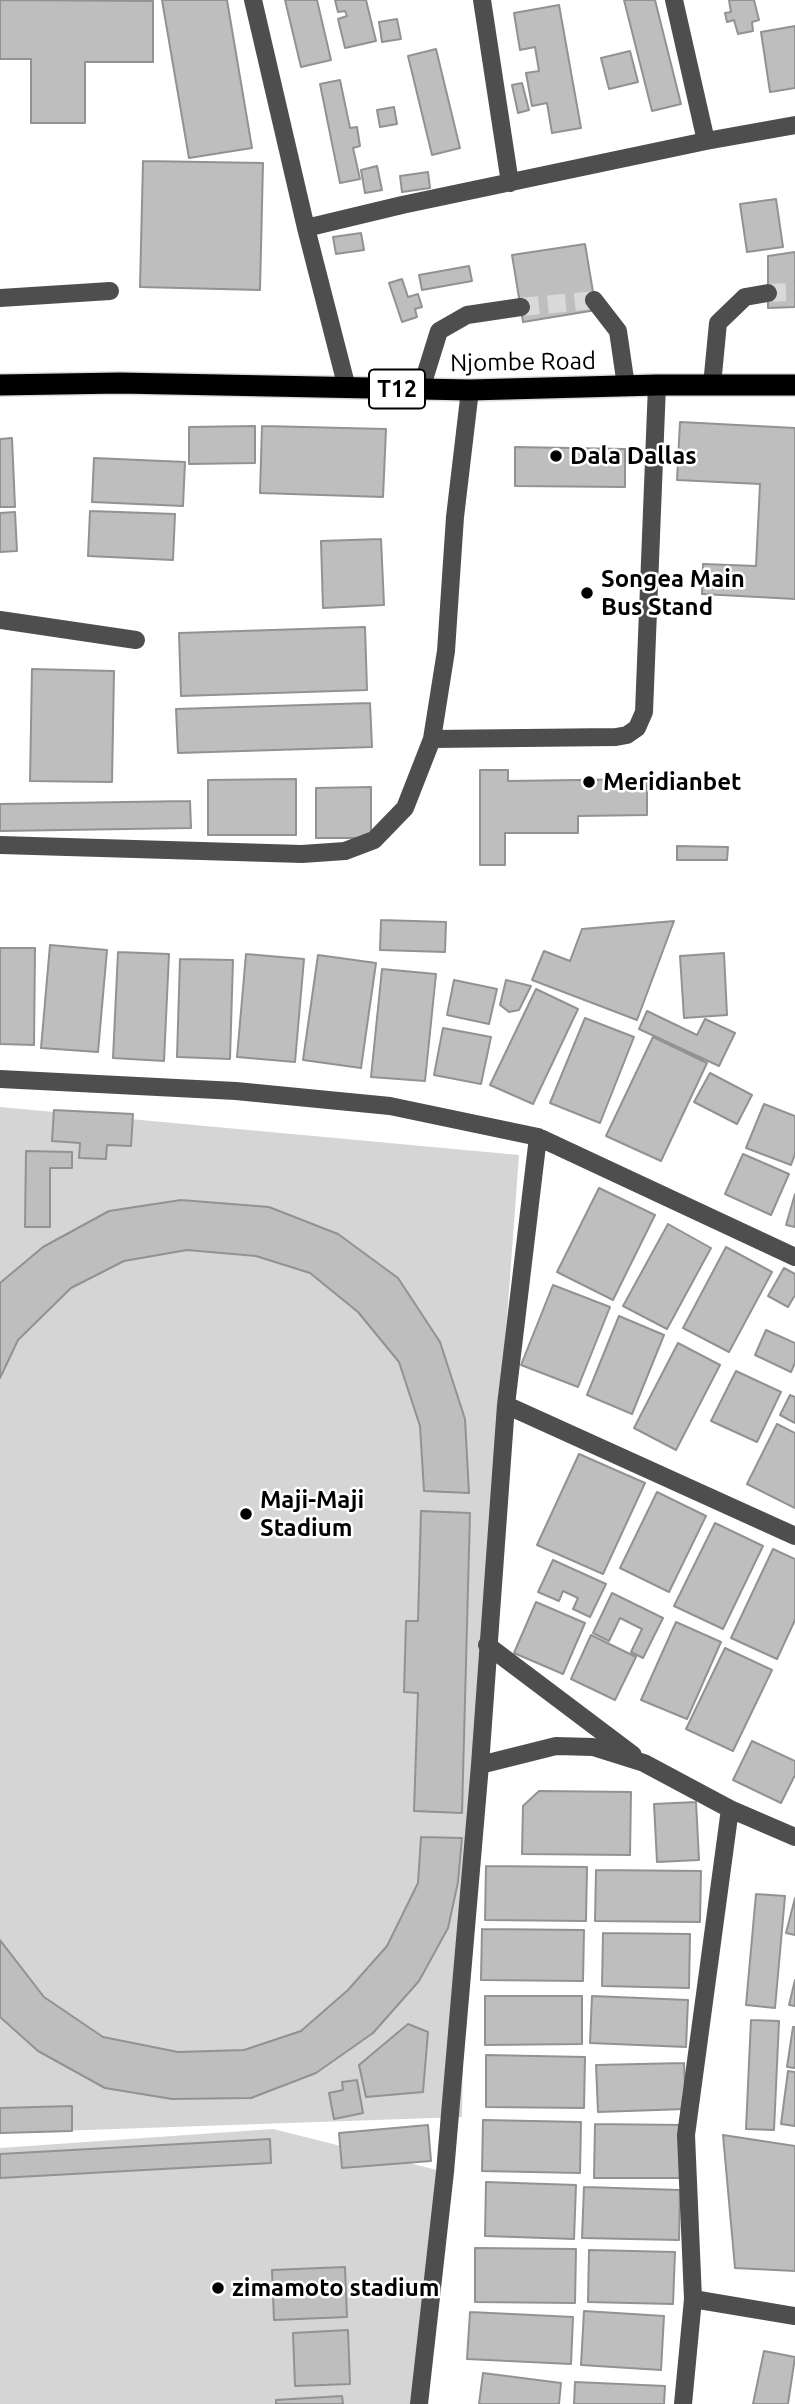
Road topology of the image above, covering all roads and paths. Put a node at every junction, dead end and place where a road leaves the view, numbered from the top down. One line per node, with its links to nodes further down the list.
1 (253, 0): 7 (street)
2 (482, 0): 6 (street)
3 (674, 0): 5 (street)
4 (795, 125): 5 (street)
5 (706, 141): 6 (street)
6 (510, 183): 7 (street)
7 (306, 228): 18 (street)
8 (110, 291): 10 (street)
9 (768, 293): 15 (street)
10 (0, 298)
11 (594, 300): 17 (street)
12 (521, 307): 19 (street)
13 (0, 385): 18 (highway, Njombe Road / T12)
14 (657, 385): 15 (highway, Njombe Road / T12); 17 (highway, Njombe Road / T12); 23 (street)
15 (712, 385): 16 (highway, Njombe Road / T12)
16 (795, 385)
17 (626, 386): 20 (highway, Njombe Road / T12)
18 (347, 388): 19 (highway, Njombe Road / T12)
19 (421, 389): 20 (highway, Njombe Road / T12)
20 (470, 390): 23 (street)
21 (0, 620): 22 (street)
22 (136, 640)
23 (432, 739): 24 (street)
24 (0, 845)
25 (0, 1079): 26 (street)
26 (538, 1137): 27 (street); 28 (street)
27 (795, 1257)
28 (506, 1405): 29 (street); 30 (street)
29 (795, 1536)
30 (487, 1645): 31 (street); 32 (street)
31 (645, 1763): 32 (street); 33 (street)
32 (480, 1766): 37 (street)
33 (730, 1809): 34 (street); 35 (street)
34 (795, 1838)
35 (693, 2299): 36 (street); 38 (street)
36 (795, 2315)
37 (419, 2404)
38 (683, 2404)

